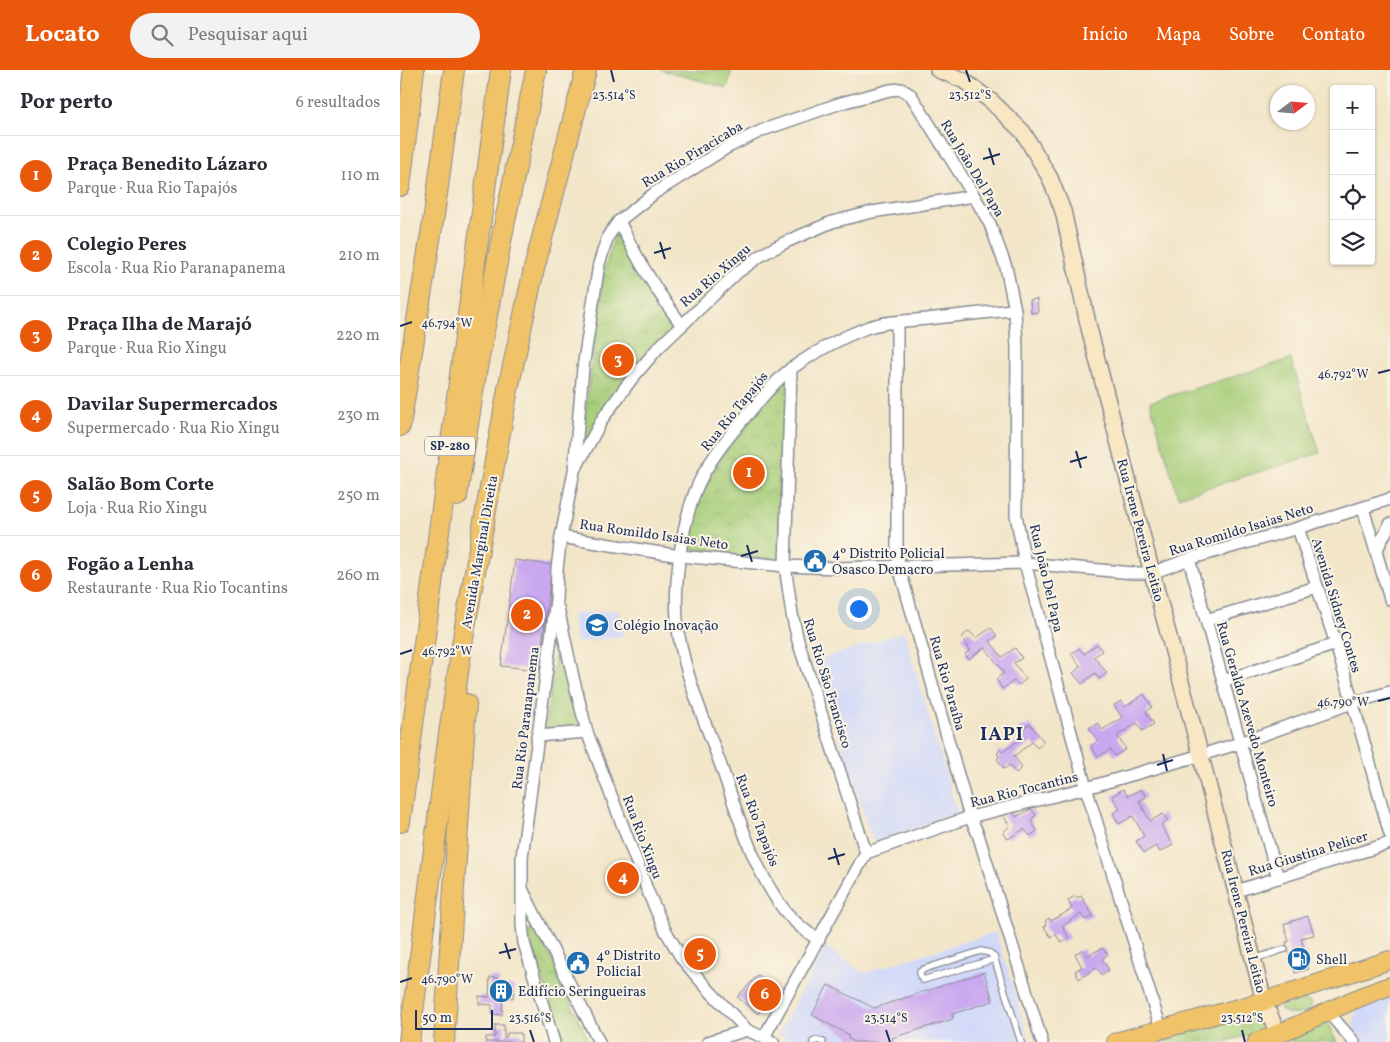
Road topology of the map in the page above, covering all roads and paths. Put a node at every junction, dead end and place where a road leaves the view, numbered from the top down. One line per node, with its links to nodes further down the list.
1 (414, 70): 8 (highway)
2 (454, 70): 15 (highway)
3 (501, 70): 33 (highway, SP-280)
4 (536, 70): 33 (highway)
5 (586, 70): 34 (highway, Avenida Marginal Direita)
6 (938, 70): 28 (street, Rua Irene Pereira Leitão)
7 (901, 89): 9 (street, Rua João Del Papa); 10 (street, Rua Rio Piracicaba)
8 (400, 186)
9 (974, 196): 11 (street, Rua João Del Papa); 13 (street, Rua Rio Xingu)
10 (619, 221): 13 (street); 16 (street, Rua Rio Paranapanema)
11 (1015, 310): 12 (street, Rua Rio Tapajós); 25 (street, Rua João Del Papa)
12 (897, 322): 14 (street, Rua Rio Tapajós); 27 (street, Rua Rio Paraíba)
13 (681, 324): 16 (street, Rua Rio Xingu)
14 (791, 368): 23 (street, Rua Rio Tapajós); 26 (street, Rua Rio São Francisco)
15 (400, 426)
16 (574, 470): 21 (street, Rua Rio Paranapanema)
17 (1390, 499): 18 (street, Rua Romildo Isaias Neto)
18 (1363, 508): 20 (street, Rua Romildo Isaias Neto); 22 (street)
19 (1390, 524): 22 (street)
20 (1298, 528): 24 (street, Rua Romildo Isaias Neto); 29 (street, Avenida Sidney Contes)
21 (561, 536): 23 (street, Rua Romildo Isaias Neto); 31 (street, Rua Rio Paranapanema)
22 (1376, 551): 30 (street)
23 (680, 556): 26 (street, Rua Romildo Isaias Neto); 52 (street, Rua Rio Tapajós)
24 (1189, 559): 28 (street, Rua Romildo Isaias Neto); 32 (street, Rua Geraldo Azevedo Monteiro)
25 (1025, 563): 27 (street, Rua Romildo Isaias Neto); 28 (street, Rua Romildo Isaias Neto); 43 (street, Rua João Del Papa)
26 (785, 566): 27 (street, Rua Romildo Isaias Neto); 48 (street, Rua Rio São Francisco)
27 (899, 567): 44 (street, Rua Rio Paraíba)
28 (1152, 573): 42 (street, Rua Irene Pereira Leitão)
29 (1317, 587): 32 (street); 35 (street, Avenida Sidney Contes)
30 (1390, 599)
31 (556, 600): 39 (street, Rua Rio Xingu); 40 (street, Rua Rio Paranapanema)
32 (1206, 620): 36 (street, Rua Geraldo Azevedo Monteiro)
33 (428, 621): 45 (highway, SP-280)
34 (464, 632): 66 (highway, Avenida Marginal Direita); 67 (highway)
35 (1336, 644): 36 (street); 38 (street, Avenida Sidney Contes)
36 (1223, 681): 41 (street, Rua Geraldo Azevedo Monteiro)
37 (1390, 692): 38 (street, Rua Rio Tocantins)
38 (1352, 703): 41 (street, Rua Rio Tocantins); 46 (street, Avenida Sidney Contes)
39 (587, 732): 40 (street); 61 (street, Rua Rio Xingu)
40 (537, 736): 50 (street, Rua Rio Paranapanema)
41 (1240, 743): 42 (street, Rua Rio Tocantins); 49 (street, Rua Geraldo Azevedo Monteiro)
42 (1201, 755): 43 (street, Rua Rio Tocantins); 51 (street, Rua Irene Pereira Leitão)
43 (1086, 788): 44 (street, Rua Rio Tocantins); 62 (street, Rua João Del Papa)
44 (970, 817): 48 (street, Rua Rio Tocantins); 74 (street, Rua Rio Paraíba)
45 (400, 822)
46 (1390, 834)
47 (1390, 843): 49 (street, Rua Giustina Pelicer)
48 (866, 853): 52 (street)
49 (1278, 878): 51 (street, Rua Giustina Pelicer)
50 (522, 888): 68 (street, Rua Rio Paranapanema); 69 (street)
51 (1236, 891): 55 (street, Rua Irene Pereira Leitão)
52 (819, 940): 64 (street)
53 (1285, 949): 55 (lane)
54 (995, 959): 54 (lane); 73 (lane)
55 (1253, 959): 59 (street, Rua Irene Pereira Leitão)
56 (1390, 960): 58 (main road)
57 (1390, 986): 60 (main road)
58 (1301, 989): 59 (main road); 60 (main road)
59 (1264, 1001): 62 (main road); 63 (street, Rua Irene Pereira Leitão)
60 (1327, 1011): 63 (main road); 65 (street)
61 (746, 1030): 64 (street, Rua Rio Xingu); 70 (street)
62 (1161, 1030): 75 (main road)
63 (1280, 1038): 76 (main road)
64 (769, 1040)
65 (1351, 1040)
66 (409, 1042)
67 (444, 1042)
68 (554, 1042)
69 (599, 1042)
70 (708, 1042)
71 (813, 1042): 72 (lane)
72 (823, 1042)
73 (1021, 1042)
74 (1042, 1042)
75 (1116, 1042)
76 (1257, 1042)

